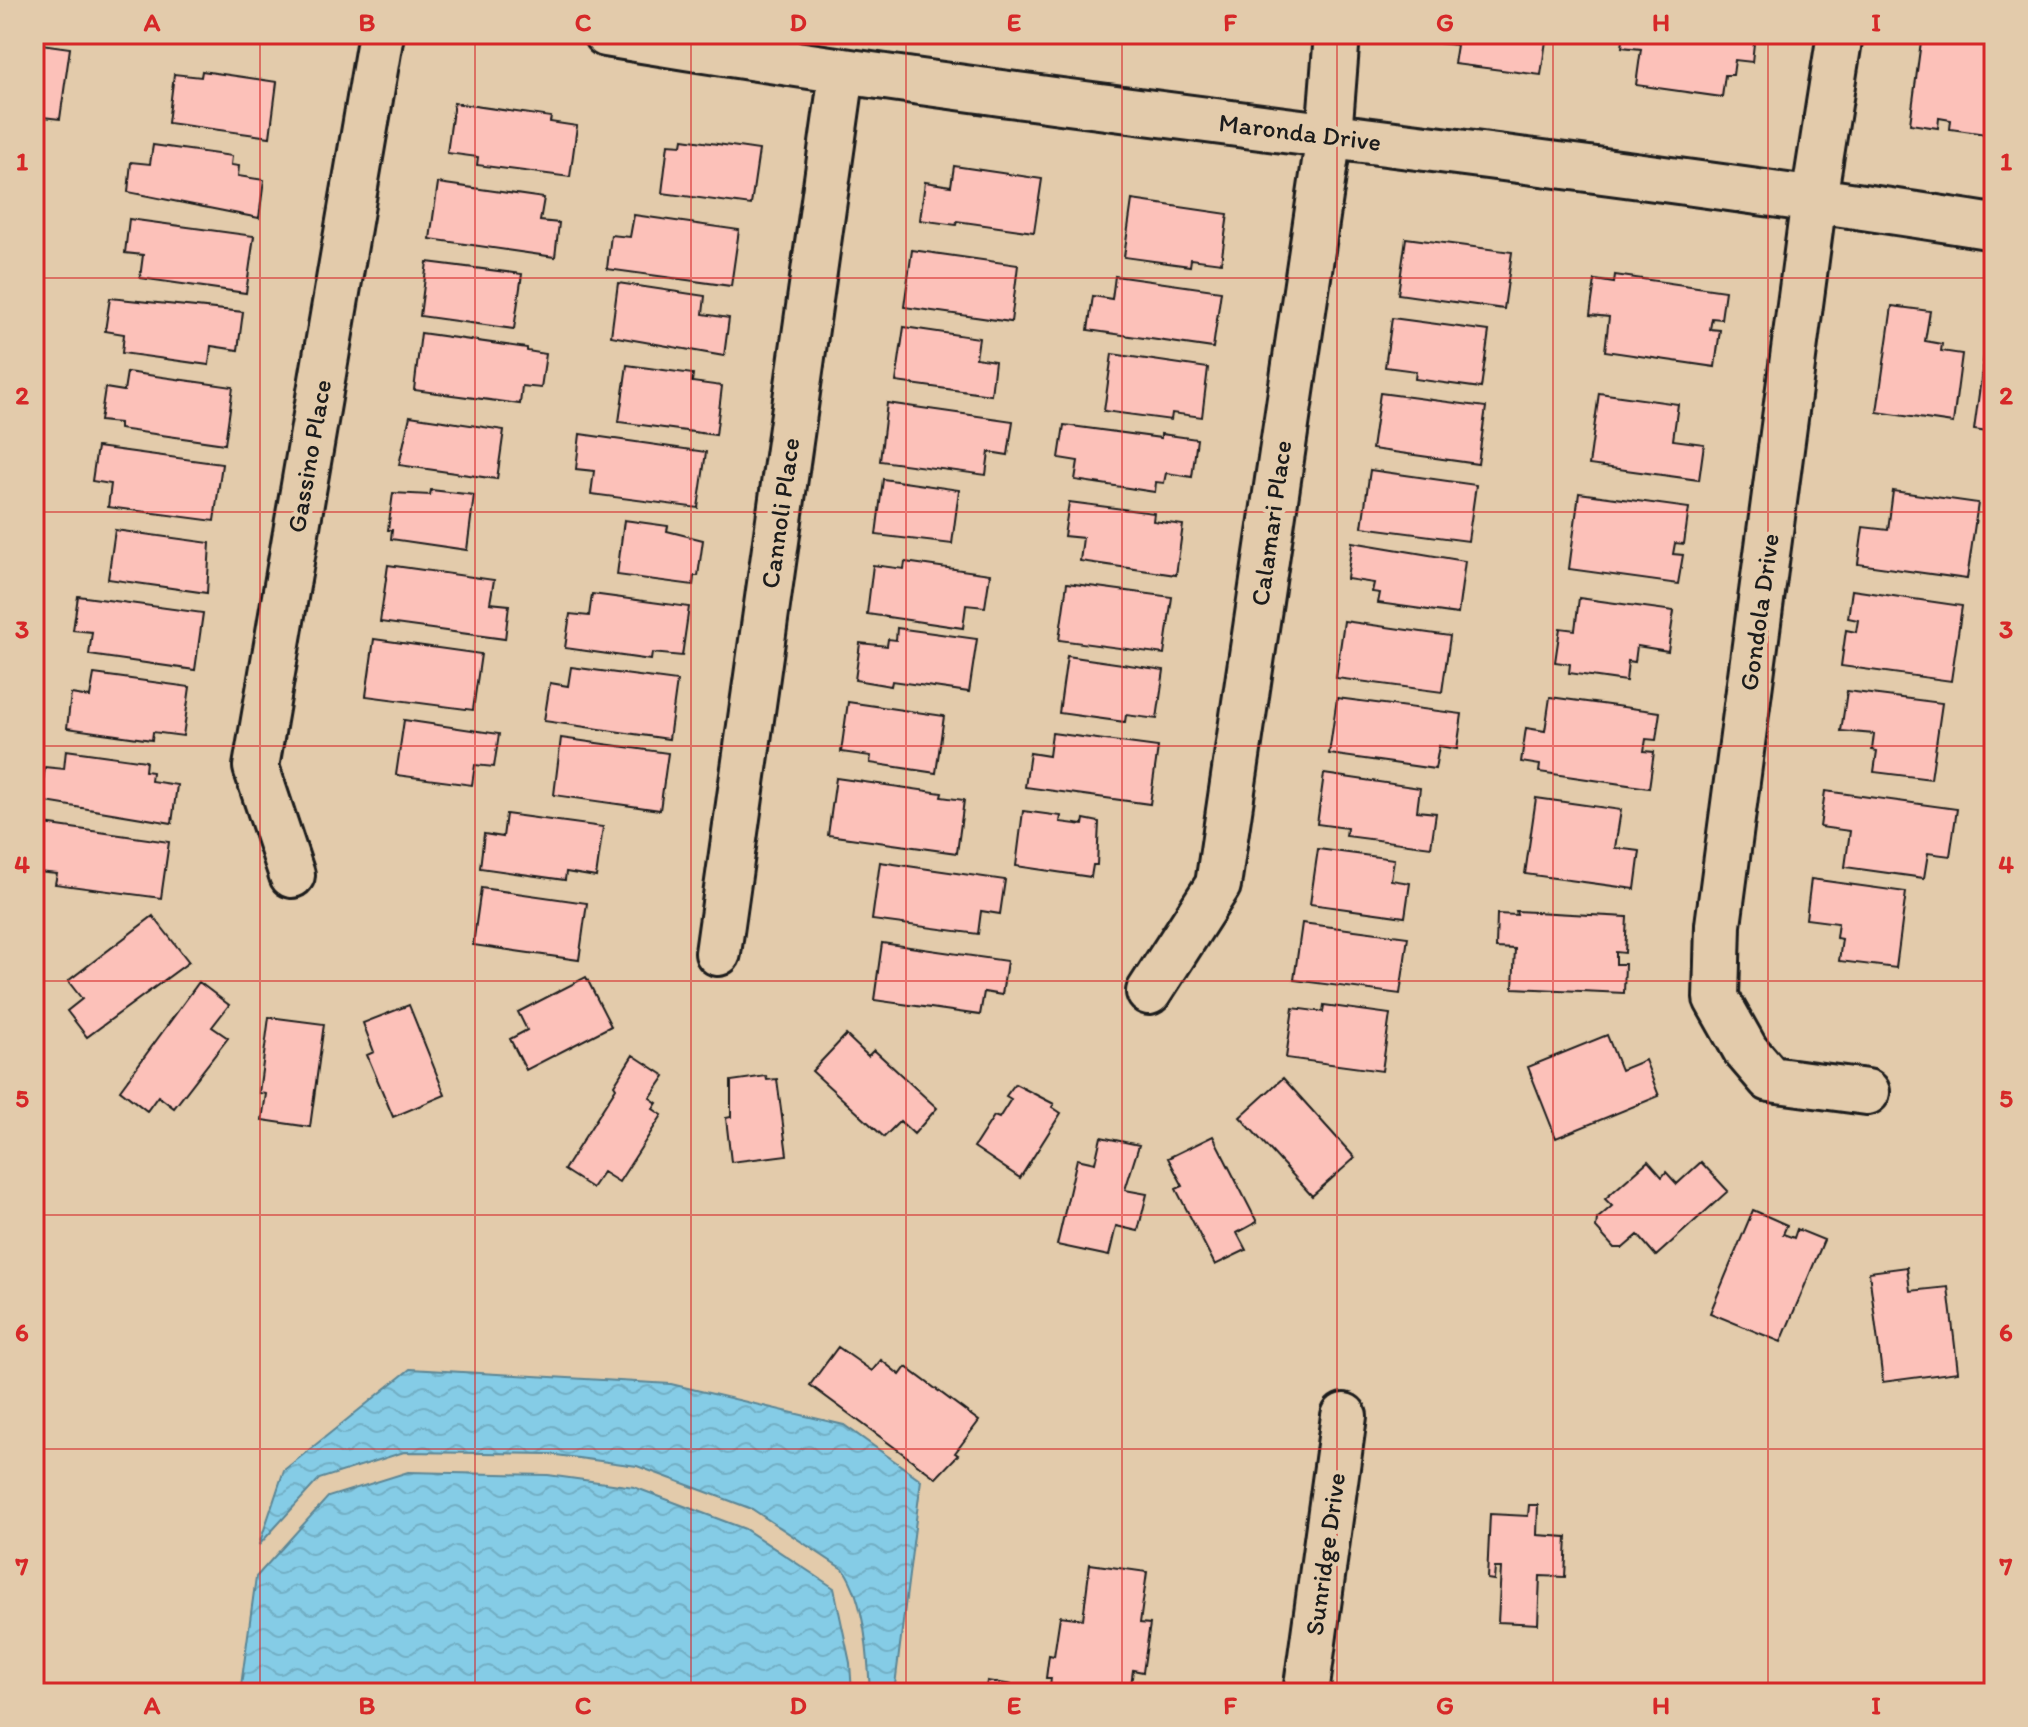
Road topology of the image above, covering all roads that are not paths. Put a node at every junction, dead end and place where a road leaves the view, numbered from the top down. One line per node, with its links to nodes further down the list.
1 (381, 34): 9 (street, Gassino Place)
2 (606, 34): 5 (street, Maronda Drive)
3 (1337, 34): 6 (street, Calamari Place)
4 (1840, 34): 7 (street, Gondola Drive)
5 (842, 73): 6 (street, Maronda Drive); 10 (street, Cannoli Place)
6 (1329, 135): 7 (street, Maronda Drive); 11 (street, Calamari Place)
7 (1814, 199): 8 (street, Maronda Drive); 12 (street, Gondola Drive)
8 (1994, 227)
9 (292, 875)
10 (718, 953)
11 (1149, 992)
12 (1867, 1092)
13 (1344, 1416): 14 (street, Sunridge Drive)
14 (1306, 1693)

